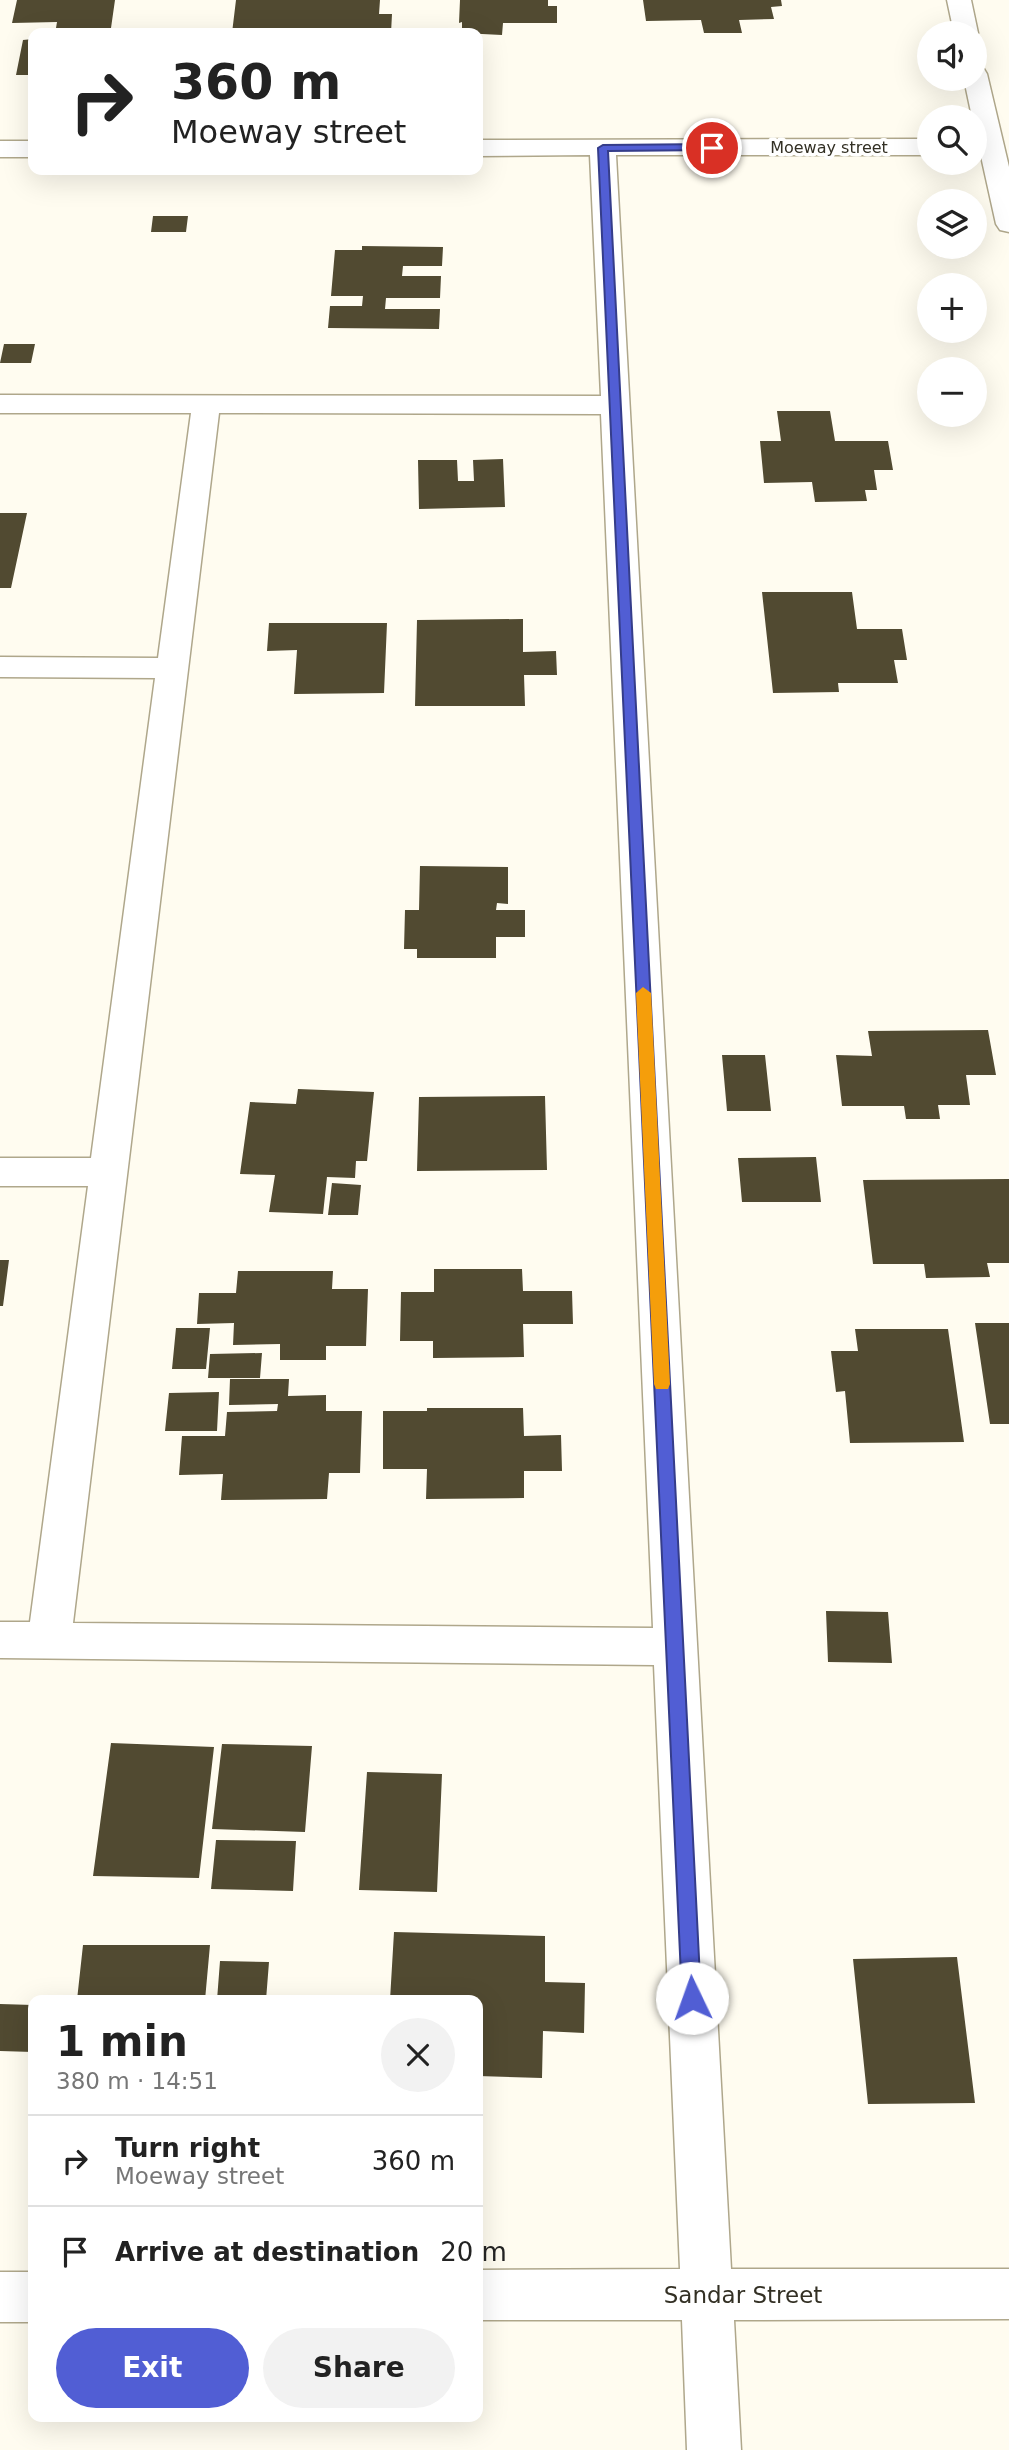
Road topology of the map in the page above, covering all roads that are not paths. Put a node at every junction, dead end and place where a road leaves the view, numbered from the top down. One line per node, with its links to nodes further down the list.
1 (959, 0): 2 (street)
2 (963, 21)
3 (979, 91): 5 (street)
4 (917, 147): 7 (street, Moeway street)
5 (991, 147): 10 (street)
6 (483, 148): 7 (street, Moeway street)
7 (603, 148): 13 (street)
8 (0, 149): 9 (street)
9 (28, 149)
10 (1009, 224)
11 (0, 404): 12 (street)
12 (206, 405): 13 (street); 15 (street)
13 (615, 405): 20 (street)
14 (0, 667): 15 (street)
15 (172, 668): 17 (street)
16 (0, 1172): 17 (street)
17 (108, 1172): 19 (street)
18 (0, 1640): 19 (street)
19 (49, 1641): 20 (street)
20 (674, 1647): 23 (street)
21 (1009, 2294): 23 (street, Sandar Street)
22 (483, 2295): 23 (street, Sandar Street)
23 (706, 2295): 26 (street)
24 (0, 2297): 25 (street)
25 (28, 2297)
26 (714, 2450)

